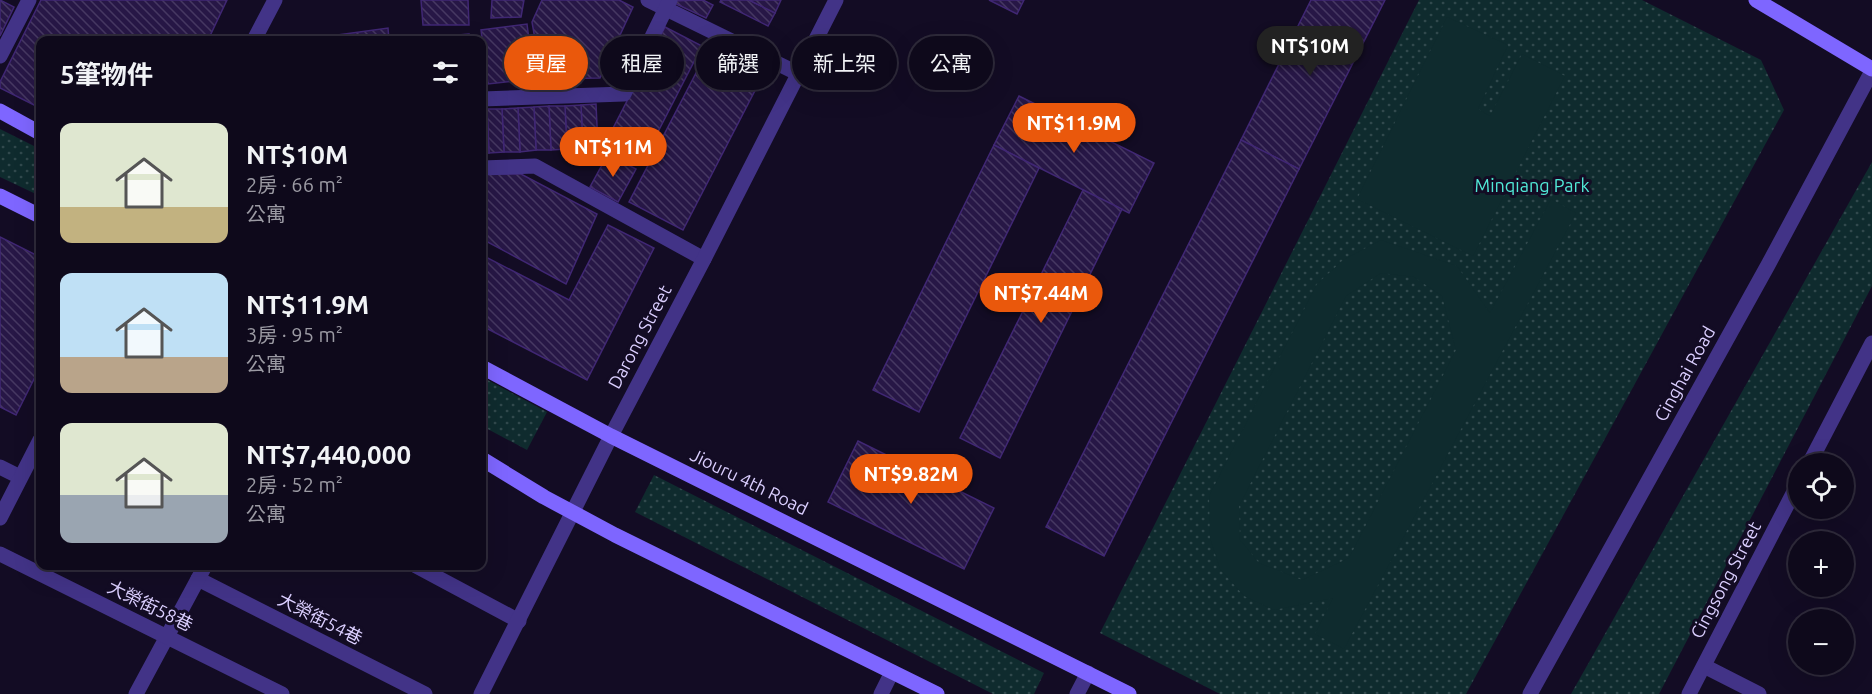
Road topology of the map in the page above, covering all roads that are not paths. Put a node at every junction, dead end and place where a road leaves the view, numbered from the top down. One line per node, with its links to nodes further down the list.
1 (29, 0): 9 (street)
2 (275, 0): 7 (street)
3 (648, 0): 6 (street)
4 (836, 0): 8 (street, Darong Street)
5 (1756, 0): 11 (street)
6 (668, 4): 10 (street); 13 (street)
7 (256, 36)
8 (818, 36)
9 (0, 56)
10 (792, 70)
11 (1872, 70): 47 (street, Cinghai Road)
12 (792, 88): 19 (street, Darong Street)
13 (486, 99)
14 (0, 111): 15 (street)
15 (36, 131)
16 (486, 168): 19 (street)
17 (0, 196): 18 (street)
18 (36, 214)
19 (704, 259): 22 (street, Darong Street)
20 (1870, 352): 24 (street)
21 (486, 369): 22 (street, Jiouru 4th Road)
22 (611, 436): 29 (street, Darong Street); 38 (street, Jiouru 4th Road)
23 (36, 447): 27 (street)
24 (1815, 453)
25 (486, 461): 29 (street)
26 (0, 467): 27 (street)
27 (20, 477): 30 (street)
28 (1788, 503): 36 (street, Cingsong Street)
29 (572, 511): 34 (street, Darong Street); 37 (street)
30 (0, 518)
31 (0, 554): 35 (street, 大榮街58巷)
32 (423, 570): 34 (street)
33 (201, 572): 35 (street); 41 (street, 大榮街54巷)
34 (519, 621): 42 (street, Darong Street)
35 (168, 637): 39 (street); 40 (street, 大榮街58巷)
36 (1704, 666): 48 (street, Cingsong Street); 49 (street)
37 (892, 672): 43 (street); 44 (street)
38 (1088, 673): 45 (street); 46 (street, Jiouru 4th Road)
39 (136, 694)
40 (282, 694)
41 (425, 694)
42 (481, 694)
43 (881, 694)
44 (937, 694)
45 (1077, 694)
46 (1129, 694)
47 (1530, 694)
48 (1689, 694)
49 (1759, 694)

